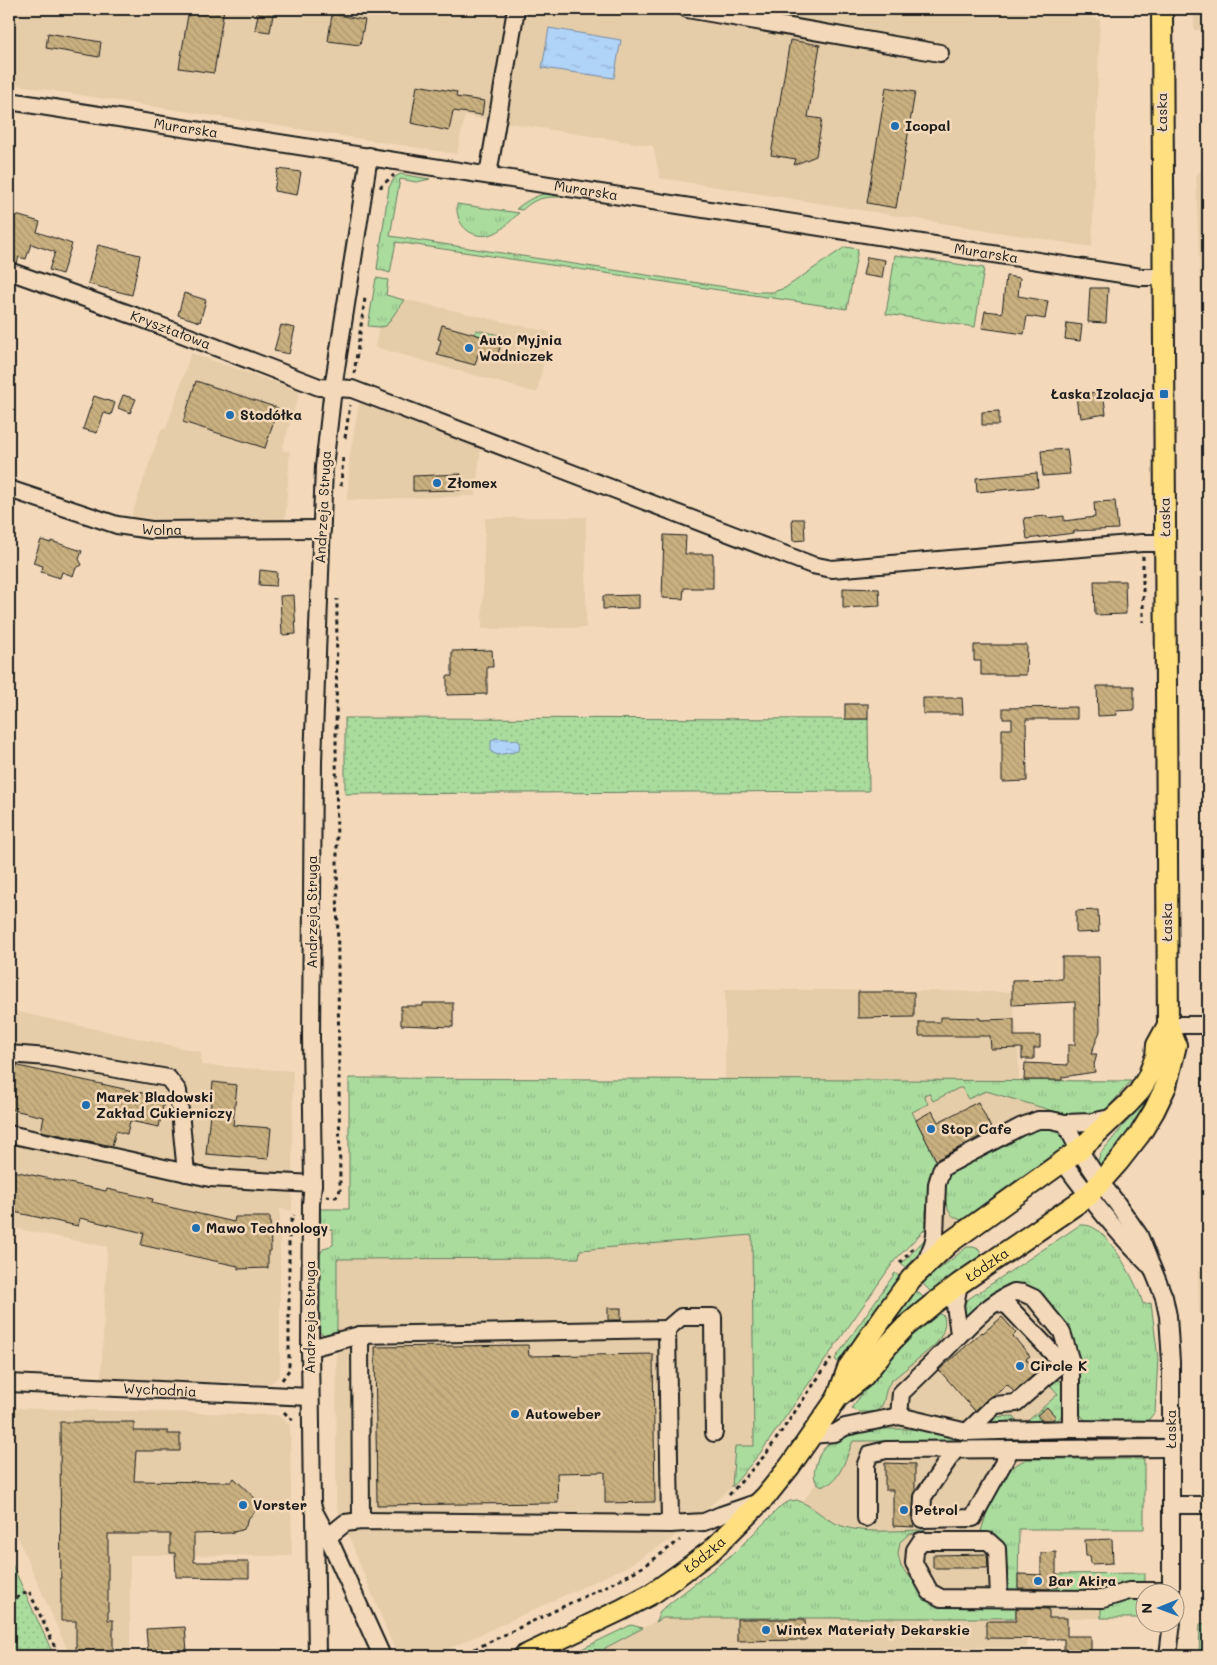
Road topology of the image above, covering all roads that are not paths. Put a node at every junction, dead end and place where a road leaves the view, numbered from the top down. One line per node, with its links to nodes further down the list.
1 (516, 9): 8 (street)
2 (687, 9): 4 (street)
3 (1162, 9): 10 (main road, Łaska)
4 (746, 14): 5 (street)
5 (940, 53)
6 (9, 101): 7 (street, Murarska)
7 (369, 156): 8 (street, Murarska); 11 (street, Andrzeja Struga)
8 (488, 175): 10 (street, Murarska)
9 (9, 271): 11 (street, Kryształowa)
10 (1163, 277): 14 (main road, Łaska)
11 (333, 388): 13 (street, Andrzeja Struga); 14 (street, Kryształowa)
12 (9, 489): 13 (street, Wolna)
13 (322, 529): 23 (street, Andrzeja Struga)
14 (1165, 543): 15 (main road, Łaska)
15 (1168, 1025): 16 (street); 18 (main road, Łaska); 24 (main road, Łaska)
16 (1208, 1025)
17 (9, 1054): 22 (street)
18 (1115, 1117): 19 (street); 21 (main road, Łaska)
19 (1065, 1123): 21 (street); 25 (street)
20 (9, 1134): 22 (street)
21 (1071, 1156): 24 (street, Łaska); 25 (main road, Łódzka)
22 (186, 1173): 23 (street)
23 (314, 1184): 31 (street, Andrzeja Struga)
24 (1094, 1190): 26 (main road, Łódzka); 38 (street, Łaska)
25 (921, 1268): 35 (main road, Łódzka)
26 (959, 1284): 29 (street); 35 (main road, Łódzka)
27 (998, 1302): 29 (street); 32 (street); 32 (street)
28 (667, 1329): 30 (street); 40 (street); 51 (street)
29 (959, 1334): 36 (street)
30 (360, 1335): 31 (street); 50 (street)
31 (310, 1348): 34 (street, Andrzeja Struga)
32 (1066, 1363): 37 (street); 39 (street)
33 (9, 1384): 34 (street, Wychodnia)
34 (310, 1397): 48 (street, Andrzeja Struga)
35 (838, 1397): 41 (main road, Łódzka)
36 (899, 1416): 39 (street); 41 (street)
37 (1071, 1429): 38 (street); 39 (street)
38 (1171, 1430): 42 (street, Łaska)
39 (967, 1432)
40 (714, 1433)
41 (811, 1435): 45 (main road, Łódzka)
42 (1171, 1448): 43 (street); 46 (street, Łaska)
43 (1012, 1449): 44 (street); 44 (street)
44 (955, 1450): 49 (street)
45 (759, 1502): 51 (street); 60 (main road, Łódzka)
46 (1172, 1505): 47 (street); 53 (street, Łaska)
47 (1208, 1505)
48 (315, 1513): 52 (street, Andrzeja Struga); 58 (street)
49 (866, 1518)
50 (361, 1520): 51 (street); 52 (street)
51 (670, 1524)
52 (328, 1537): 59 (street, Andrzeja Struga)
53 (1171, 1582)
54 (1134, 1591): 55 (street)
55 (999, 1598): 55 (street)
56 (1171, 1632): 61 (street)
57 (1173, 1632): 62 (street)
58 (316, 1656)
59 (382, 1656)
60 (524, 1656)
61 (1168, 1656)
62 (1177, 1656)

